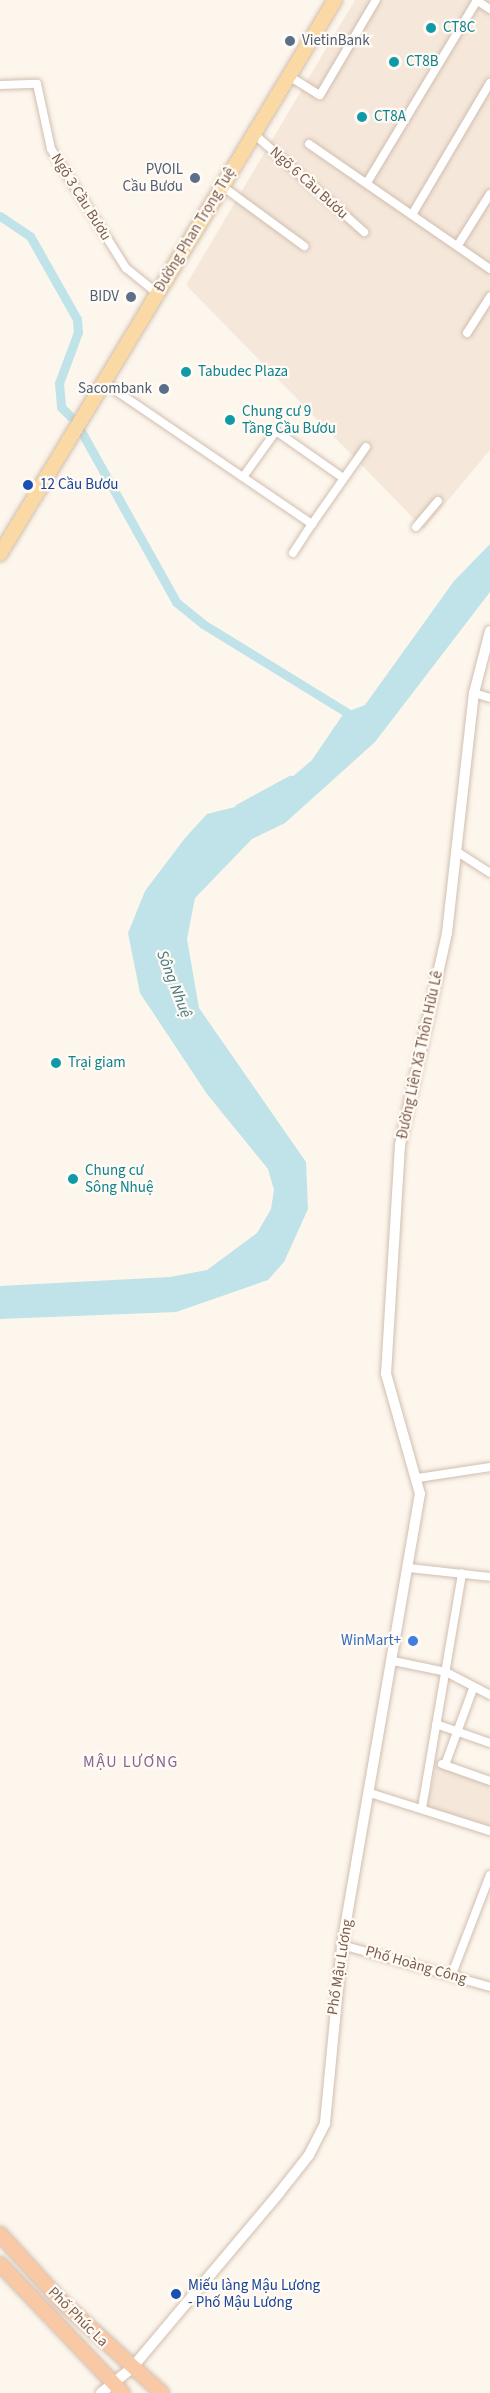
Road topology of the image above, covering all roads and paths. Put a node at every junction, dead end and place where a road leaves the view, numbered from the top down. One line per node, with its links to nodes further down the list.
1 (335, 0): 5 (main road, Đường Phan Trọng Tuệ)
2 (376, 0): 5 (street)
3 (476, 0): 4 (street); 10 (street)
4 (490, 9)
5 (289, 76): 8 (main road, Đường Phan Trọng Tuệ)
6 (490, 83): 13 (street)
7 (0, 85): 18 (street, Ngõ 3 Cầu Bươu)
8 (253, 134): 11 (main road, Đường Phan Trọng Tuệ); 14 (street, Ngõ 6 Cầu Bươu)
9 (309, 144): 10 (street)
10 (368, 181): 13 (street)
11 (222, 186): 16 (street); 18 (main road, Đường Phan Trọng Tuệ)
12 (490, 194): 15 (street)
13 (413, 213): 15 (street)
14 (364, 232)
15 (458, 245): 17 (street)
16 (304, 246)
17 (490, 269)
18 (158, 293): 21 (main road, Đường Phan Trọng Tuệ)
19 (490, 297): 20 (street)
20 (467, 333)
21 (103, 382): 23 (street); 29 (main road, Đường Phan Trọng Tuệ)
22 (366, 447): 24 (street)
23 (243, 477): 24 (street); 26 (street)
24 (343, 478): 26 (street)
25 (438, 501): 27 (street)
26 (312, 524): 28 (street)
27 (416, 527)
28 (293, 553)
29 (0, 554)
30 (490, 631): 31 (street, Đường Liên Xã Thôn Hữu Lê)
31 (474, 693): 32 (street); 33 (street, Đường Liên Xã Thôn Hữu Lê)
32 (490, 698)
33 (456, 851): 34 (street); 36 (street, Đường Liên Xã Thôn Hữu Lê)
34 (490, 873)
35 (490, 1467): 36 (street)
36 (418, 1478): 37 (street, Phố Mậu Lương)
37 (409, 1568): 38 (street); 40 (street, Phố Mậu Lương)
38 (462, 1574): 39 (street); 41 (street)
39 (490, 1577)
40 (393, 1661): 41 (street); 50 (street, Phố Mậu Lương)
41 (446, 1672): 42 (street); 44 (street)
42 (473, 1689): 43 (street); 45 (street)
43 (490, 1695)
44 (436, 1724): 45 (street); 47 (street)
45 (458, 1732): 46 (street); 48 (street)
46 (490, 1743)
47 (433, 1762): 48 (street); 51 (street)
48 (445, 1765): 49 (street)
49 (490, 1781)
50 (370, 1793): 51 (street); 54 (street, Phố Mậu Lương)
51 (422, 1808): 52 (street)
52 (490, 1831)
53 (490, 1875): 55 (street)
54 (342, 1945): 55 (street, Phố Hoàng Công); 60 (street, Phố Mậu Lương)
55 (452, 1974): 56 (street, Phố Hoàng Công)
56 (490, 1987)
57 (0, 2224): 58 (street)
58 (2, 2236): 60 (highway, Phố Phúc La)
59 (0, 2264): 61 (highway, Phố Phúc La)
60 (131, 2369): 61 (street, Phố Mậu Lương); 63 (highway, Phố Phúc La)
61 (106, 2389): 62 (highway, Phố Phúc La)
62 (123, 2393)
63 (162, 2393)

